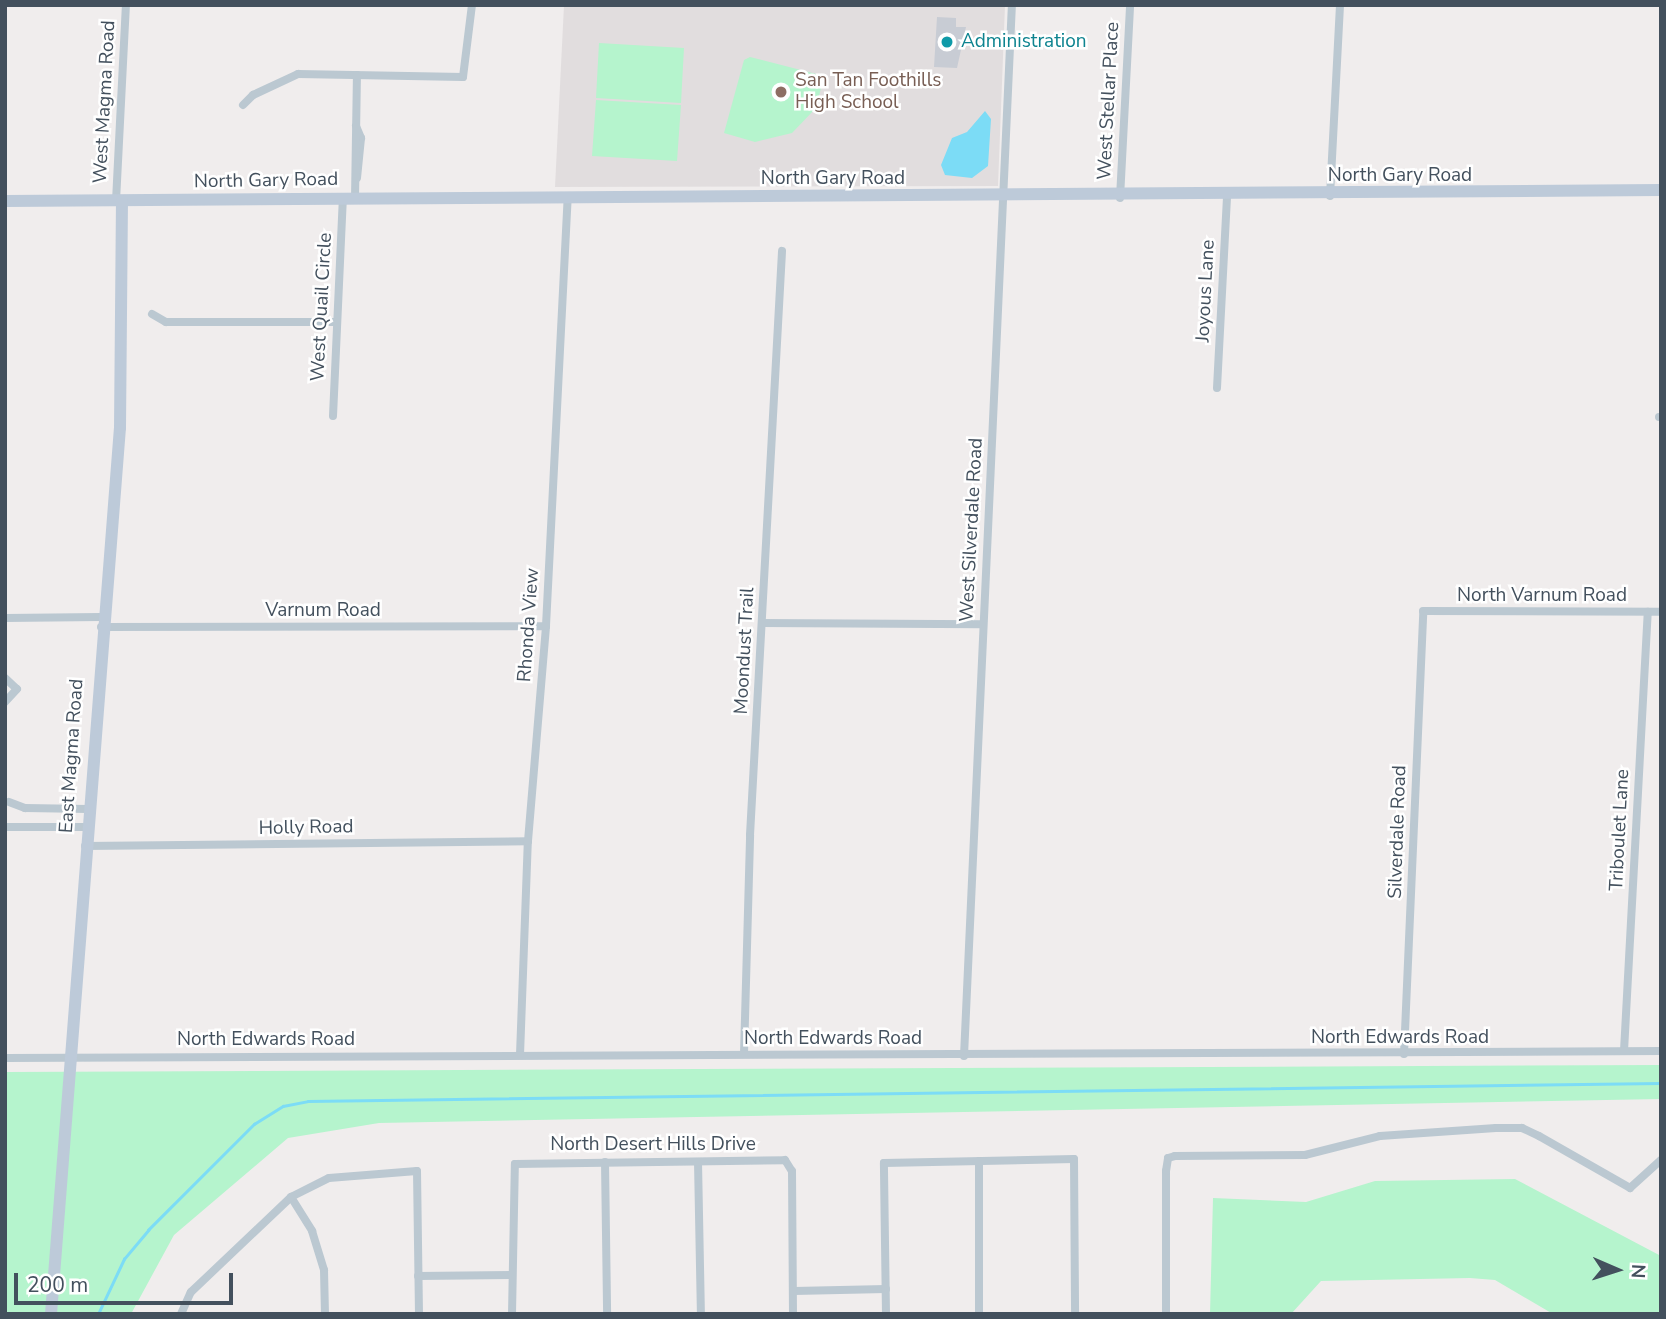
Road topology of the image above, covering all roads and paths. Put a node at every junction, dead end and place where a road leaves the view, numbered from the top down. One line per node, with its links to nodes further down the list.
1 (126, 5): 16 (street, West Magma Road)
2 (472, 5): 6 (street)
3 (1012, 5): 10 (street, West Silverdale Road)
4 (1130, 5): 13 (street, West Stellar Place)
5 (1340, 5): 9 (street)
6 (357, 75): 7 (street); 14 (street, West Quail Circle)
7 (243, 105)
8 (1661, 190): 9 (street, North Gary Road)
9 (1330, 196): 11 (street, North Gary Road)
10 (1003, 197): 12 (street, North Gary Road); 13 (street, North Gary Road); 28 (street, West Silverdale Road)
11 (1227, 197): 13 (street, North Gary Road); 20 (street, Joyous Lane)
12 (568, 198): 14 (street, North Gary Road); 29 (street, Rhonda View)
13 (1120, 198)
14 (349, 199): 16 (street, North Gary Road); 19 (street, West Quail Circle)
15 (5, 201): 16 (street, North Gary Road)
16 (119, 201): 26 (street, East Magma Road)
17 (782, 251): 27 (street, Moondust Trail)
18 (152, 314): 19 (street)
19 (337, 322): 21 (street, West Quail Circle)
20 (1217, 388)
21 (333, 416)
22 (1423, 611): 23 (street, North Varnum Road); 41 (street, Silverdale Road)
23 (1648, 612): 24 (street, North Varnum Road); 38 (street, Triboulet Lane)
24 (1661, 612)
25 (5, 618): 26 (street, Varnum Road)
26 (101, 622): 29 (street, Varnum Road); 33 (street, East Magma Road)
27 (762, 623): 28 (street); 40 (street, Moondust Trail)
28 (983, 624): 43 (street, West Silverdale Road)
29 (546, 626): 36 (street, Rhonda View)
30 (5, 678): 31 (street)
31 (5, 702)
32 (7, 801): 33 (street); 34 (street)
33 (88, 809): 35 (street, East Magma Road)
34 (6, 827): 35 (street)
35 (86, 827): 37 (street, East Magma Road)
36 (528, 841): 37 (street, Holly Road); 42 (street, Rhonda View)
37 (85, 846): 45 (street, East Magma Road)
38 (1624, 1051): 39 (street, North Edwards Road); 41 (street, North Edwards Road)
39 (1661, 1051)
40 (744, 1054): 42 (street, North Edwards Road); 43 (street, North Edwards Road)
41 (1404, 1054): 43 (street, North Edwards Road)
42 (520, 1055): 45 (street, North Edwards Road)
43 (964, 1056)
44 (5, 1058): 45 (street, North Edwards Road)
45 (73, 1058): 55 (street, East Magma Road)
46 (1661, 1160): 66 (street)
47 (979, 1161): 53 (street); 64 (street); 65 (street)
48 (605, 1162): 49 (street, North Desert Hills Drive); 51 (street, North Desert Hills Drive); 60 (street)
49 (698, 1162): 54 (street, North Desert Hills Drive); 61 (street)
50 (291, 1197): 52 (street); 56 (street); 57 (street)
51 (512, 1275): 52 (street); 59 (street)
52 (418, 1276): 58 (street)
53 (886, 1289): 54 (street); 63 (street)
54 (793, 1291): 62 (street)
55 (51, 1314)
56 (181, 1314)
57 (325, 1314)
58 (419, 1314)
59 (512, 1314)
60 (607, 1314)
61 (701, 1314)
62 (793, 1314)
63 (886, 1314)
64 (979, 1314)
65 (1075, 1314)
66 (1166, 1314)

